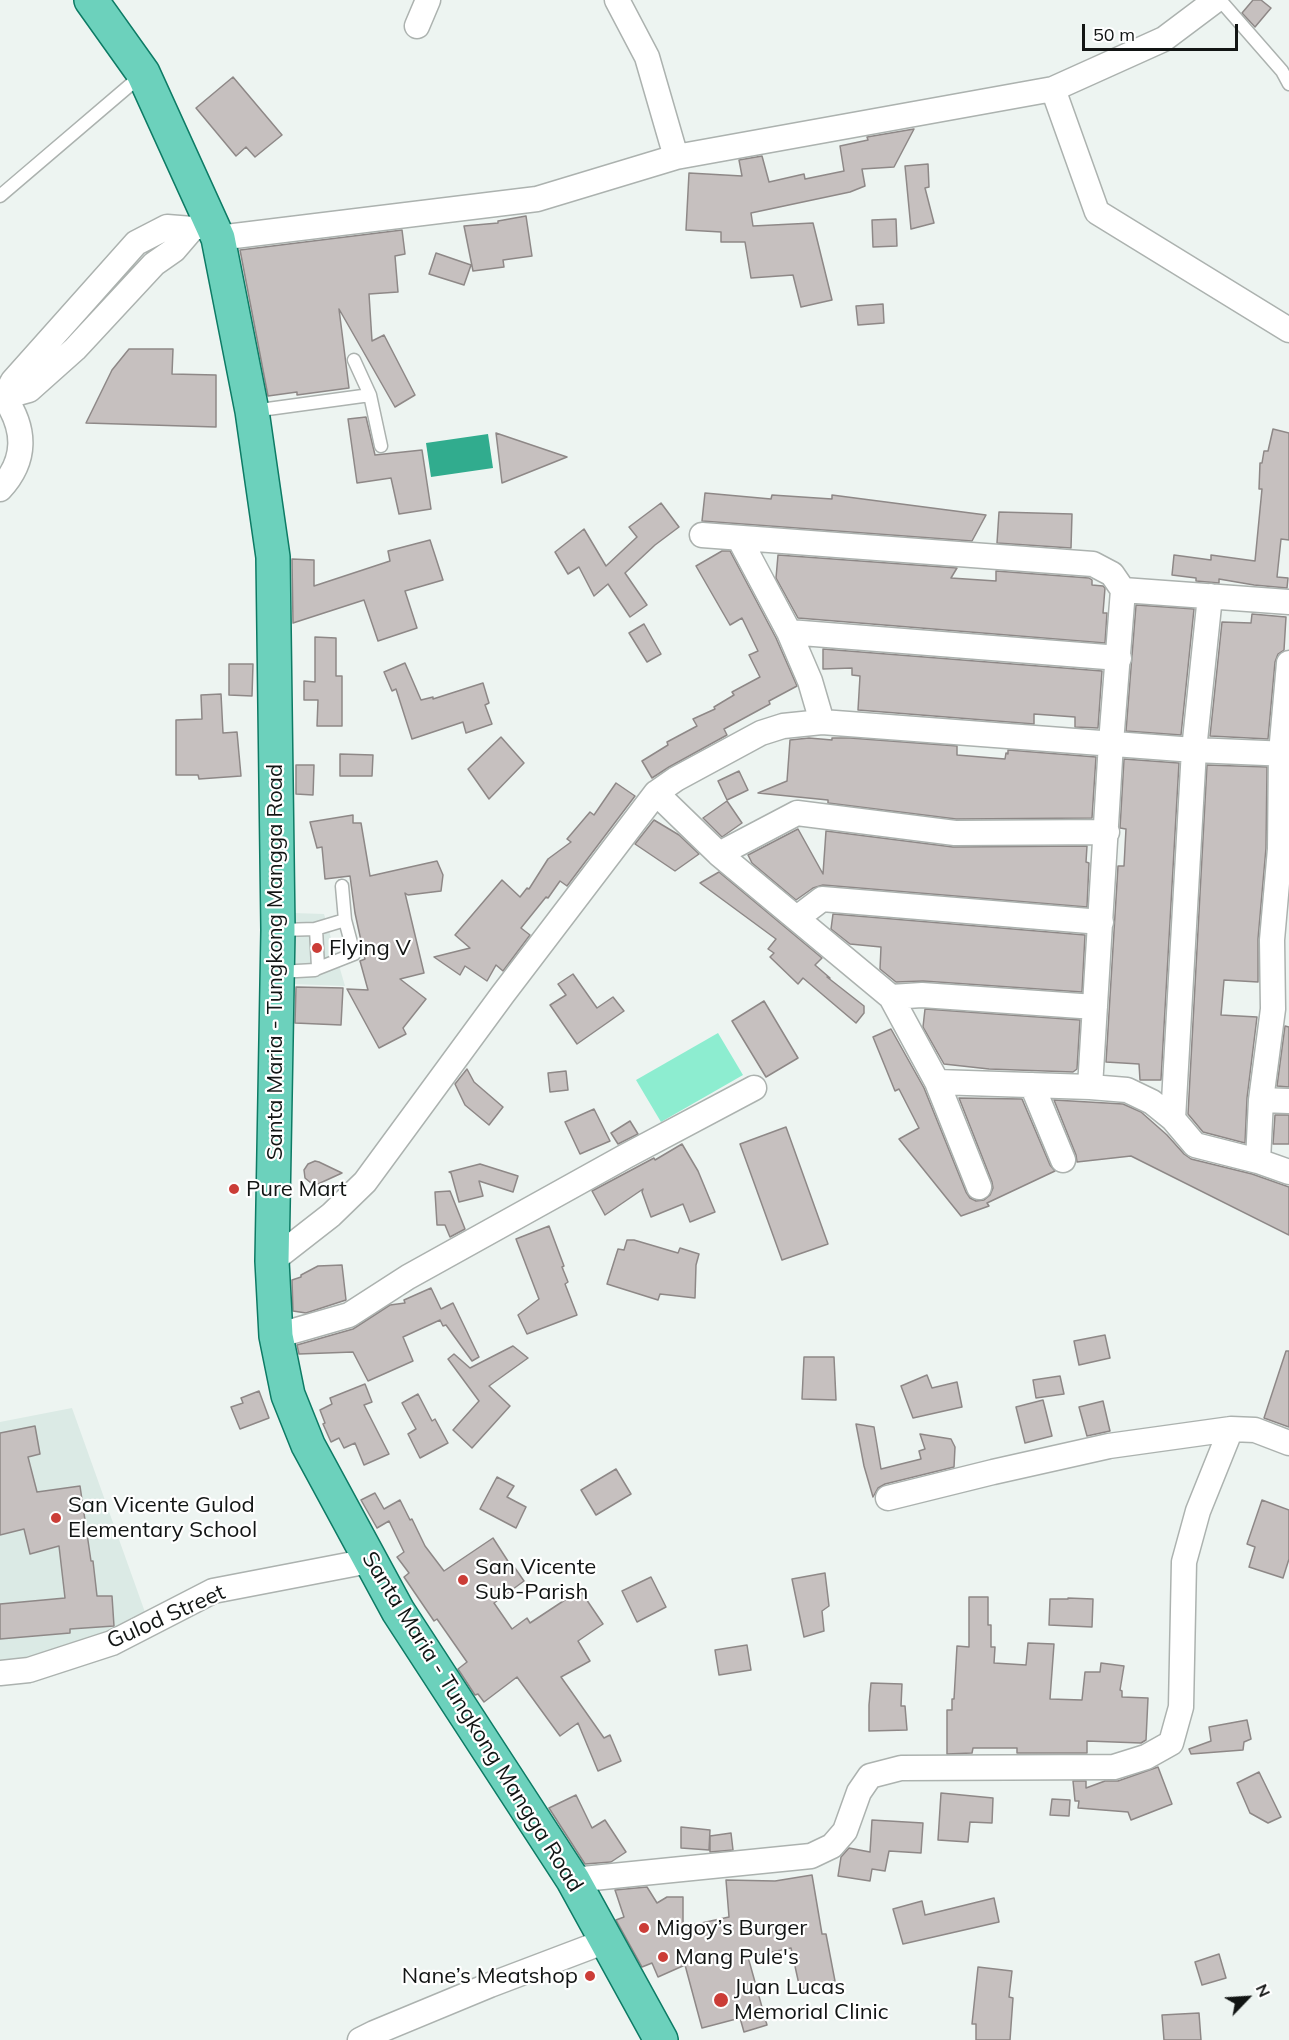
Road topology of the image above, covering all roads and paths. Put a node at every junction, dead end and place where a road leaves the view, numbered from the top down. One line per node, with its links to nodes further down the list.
1 (91, 0): 6 (main road, Santa Maria - Tungkong Mangga Road)
2 (428, 0): 5 (street)
3 (617, 0): 9 (street)
4 (1218, 0): 7 (lane); 8 (street)
5 (417, 26)
6 (143, 73): 10 (lane); 11 (main road, Santa Maria - Tungkong Mangga Road)
7 (1289, 84)
8 (1053, 89): 9 (street); 12 (street)
9 (676, 157): 11 (street)
10 (0, 196)
11 (207, 229): 15 (street); 16 (main road, Santa Maria - Tungkong Mangga Road)
12 (1289, 330)
13 (354, 360): 14 (lane)
14 (370, 395): 16 (lane); 17 (lane)
15 (2, 398): 18 (street)
16 (252, 411): 40 (main road, Santa Maria - Tungkong Mangga Road)
17 (381, 446)
18 (0, 489)
19 (702, 535): 20 (street)
20 (739, 538): 21 (street); 24 (street)
21 (1123, 590): 22 (street); 25 (street)
22 (1210, 596): 23 (street); 29 (street)
23 (1289, 602)
24 (789, 632): 25 (street); 27 (street)
25 (1119, 658): 28 (street)
26 (1289, 663): 30 (street)
27 (822, 722): 28 (street); 31 (street)
28 (1111, 743): 29 (street); 32 (street)
29 (1194, 750): 30 (street); 53 (street)
30 (1285, 753): 33 (street)
31 (656, 794): 34 (street); 58 (street)
32 (1107, 832): 34 (street); 38 (street)
33 (1285, 849): 41 (street)
34 (719, 854): 36 (street)
35 (342, 886): 37 (lane)
36 (797, 918): 38 (street); 44 (street)
37 (345, 920): 39 (lane); 42 (lane)
38 (1101, 922): 45 (street)
39 (315, 928): 40 (lane); 42 (lane)
40 (278, 930): 43 (main road, Santa Maria - Tungkong Mangga Road)
41 (1280, 940): 46 (street)
42 (316, 969): 43 (lane)
43 (278, 972): 58 (main road, Santa Maria - Tungkong Mangga Road)
44 (891, 997): 45 (street); 47 (street)
45 (1095, 1007): 49 (street)
46 (1281, 1010): 51 (street)
47 (937, 1082): 48 (street); 57 (street)
48 (1032, 1085): 49 (street); 54 (street)
49 (1090, 1087): 53 (street)
50 (754, 1088): 59 (street)
51 (1261, 1100): 52 (street); 55 (street)
52 (1289, 1101)
53 (1173, 1119): 55 (street)
54 (1063, 1160)
55 (1258, 1161): 56 (street)
56 (1289, 1172)
57 (980, 1187)
58 (272, 1261): 59 (main road, Santa Maria - Tungkong Mangga Road)
59 (276, 1336): 63 (main road, Santa Maria - Tungkong Mangga Road)
60 (1231, 1430): 61 (street); 62 (street); 65 (street)
61 (1289, 1443)
62 (888, 1498)
63 (369, 1561): 64 (street, Gulod Street); 65 (main road, Santa Maria - Tungkong Mangga Road)
64 (0, 1673)
65 (573, 1880): 66 (main road, Santa Maria - Tungkong Mangga Road)
66 (606, 1941): 67 (street); 68 (main road, Santa Maria - Tungkong Mangga Road)
67 (369, 2038)
68 (661, 2040)

